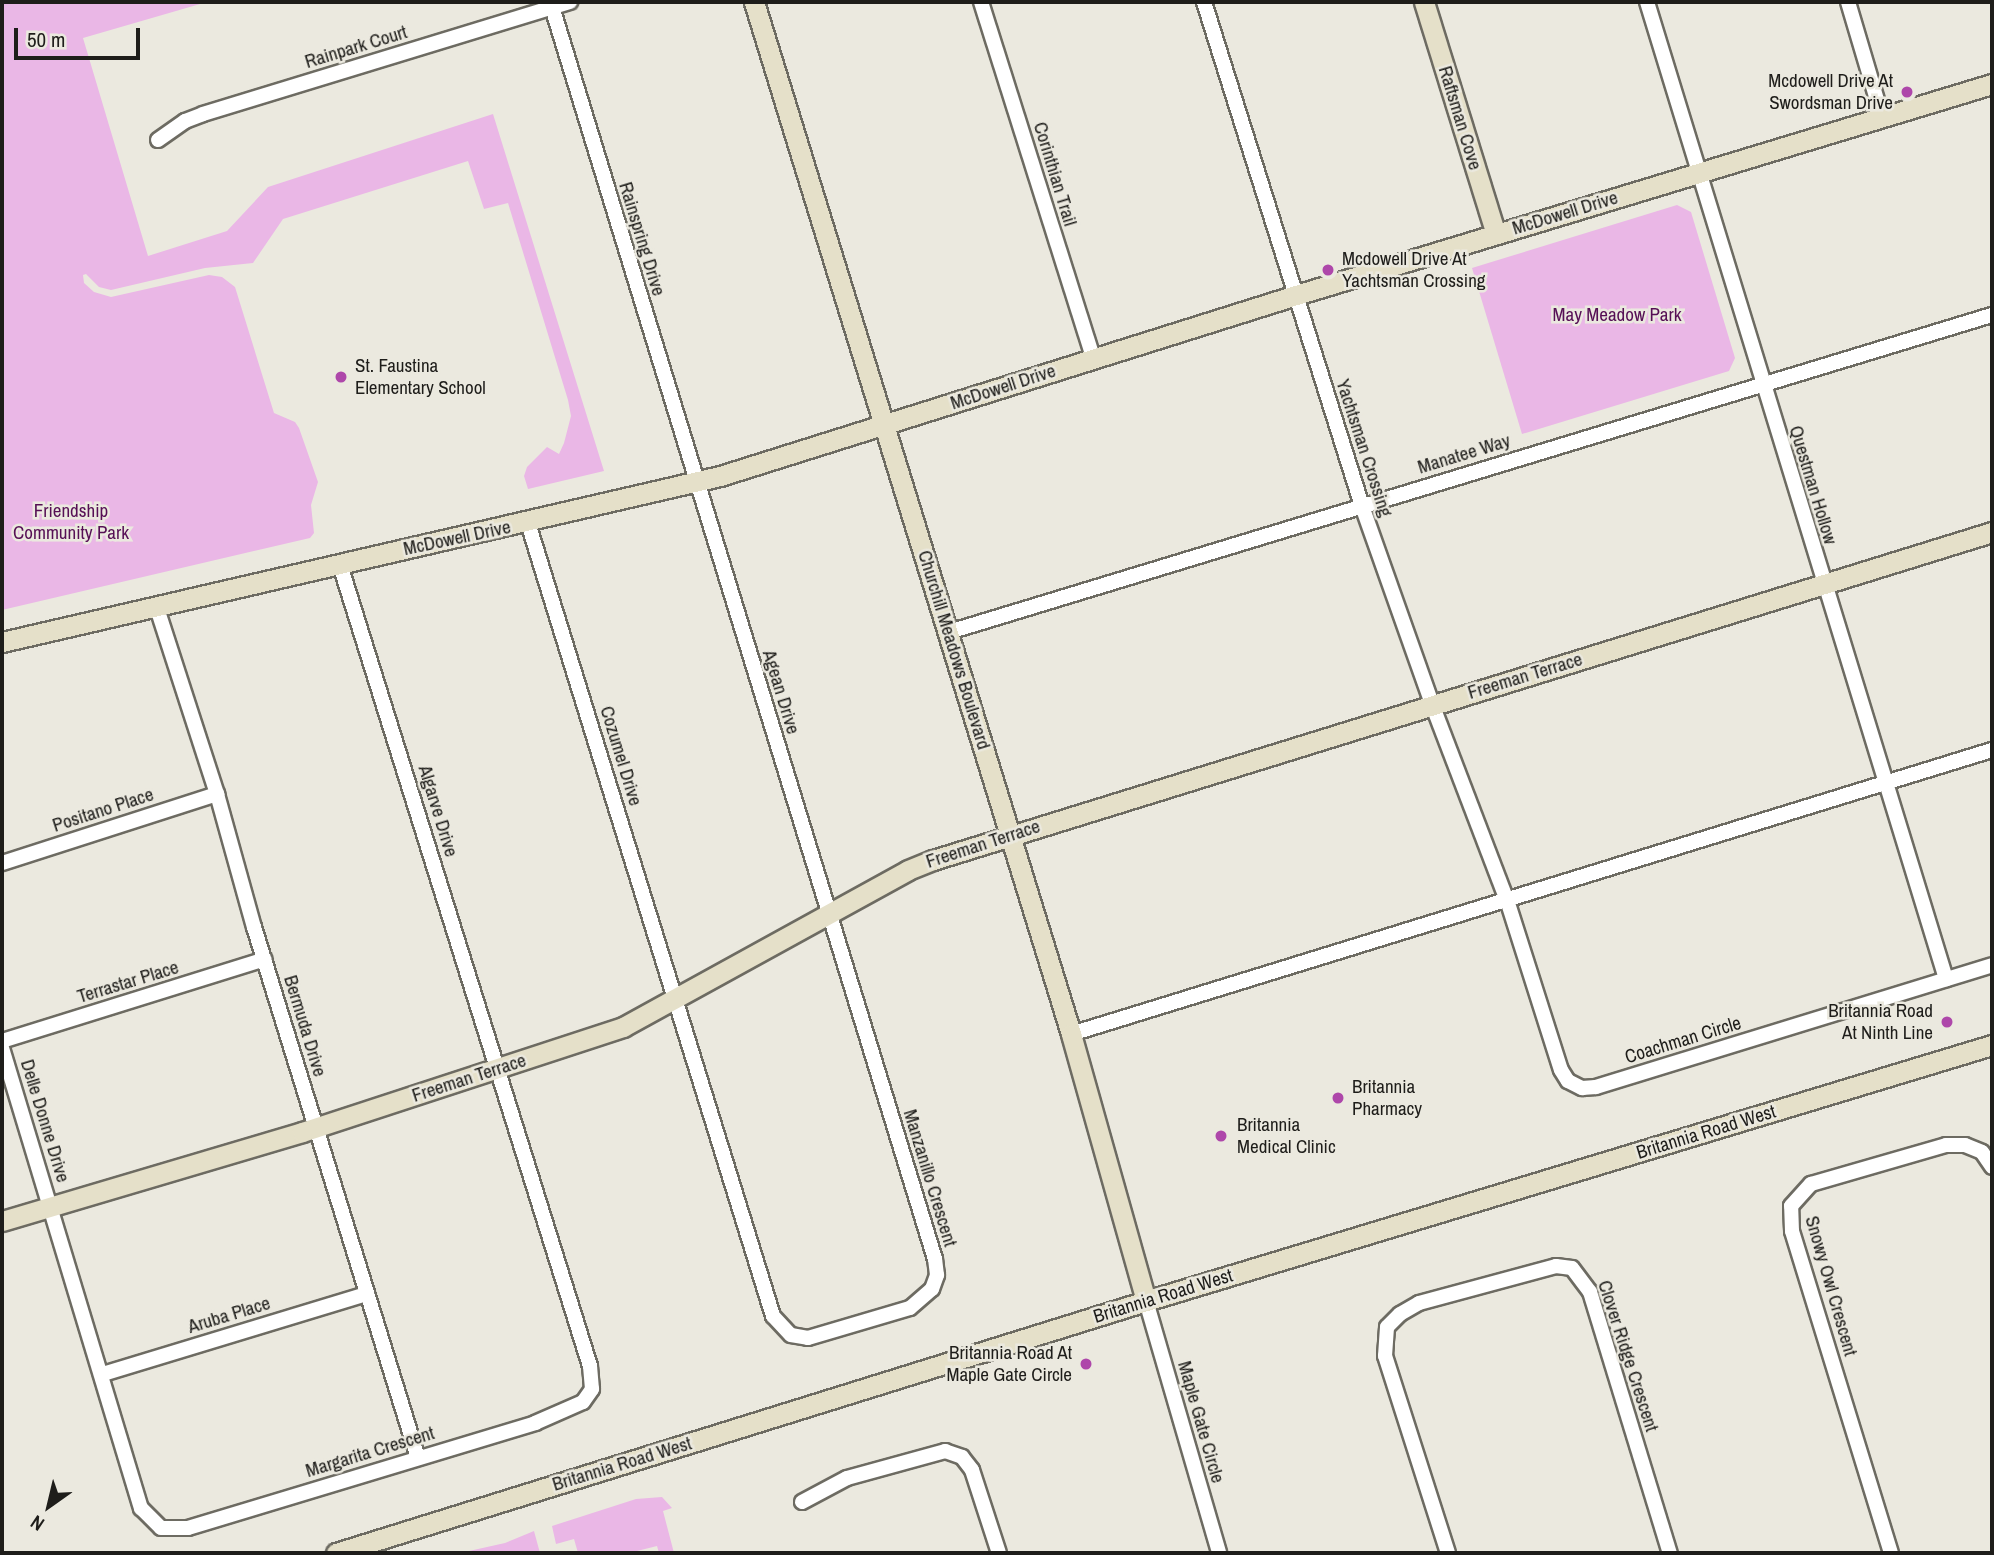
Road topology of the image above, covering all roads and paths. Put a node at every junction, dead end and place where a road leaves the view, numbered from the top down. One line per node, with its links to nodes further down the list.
1 (570, 2): 8 (street, Rainpark Court)
2 (754, 2): 18 (street, Churchill Meadows Boulevard)
3 (981, 2): 16 (street, Corinthian Trail)
4 (1204, 2): 14 (street, Yachtsman Crossing)
5 (1424, 2): 13 (street, Raftsman Cove)
6 (1647, 2): 12 (street, Questman Hollow)
7 (1848, 2): 10 (street)
8 (552, 7): 11 (street, Rainpark Court); 19 (street, Rainspring Drive)
9 (1992, 83): 10 (street, McDowell Drive)
10 (1882, 117): 12 (street, McDowell Drive)
11 (158, 140)
12 (1700, 172): 13 (street, McDowell Drive); 17 (street, Questman Hollow)
13 (1496, 234): 14 (street, McDowell Drive)
14 (1296, 295): 16 (street, McDowell Drive); 20 (street, Yachtsman Crossing)
15 (1992, 315): 17 (street, Manatee Way)
16 (1093, 358): 18 (street, McDowell Drive)
17 (1762, 384): 20 (street, Manatee Way); 24 (street, Questman Hollow)
18 (884, 424): 19 (street, McDowell Drive); 26 (street, Churchill Meadows Boulevard)
19 (696, 482): 21 (street, McDowell Drive); 35 (street, Agean Drive)
20 (1362, 506): 26 (street, Manatee Way); 28 (street, Yachtsman Crossing)
21 (528, 523): 23 (street, McDowell Drive); 39 (street, Cozumel Drive)
22 (1992, 532): 24 (street, Freeman Terrace)
23 (341, 565): 25 (street, McDowell Drive); 44 (street, Algarve Drive)
24 (1824, 585): 28 (street, Freeman Terrace); 30 (street, Questman Hollow)
25 (156, 605): 27 (street, McDowell Drive); 31 (street, Bermuda Drive)
26 (949, 632): 32 (street, Churchill Meadows Boulevard)
27 (2, 642)
28 (1432, 704): 32 (street, Freeman Terrace); 34 (street, Yachtsman Crossing)
29 (1992, 750): 30 (street)
30 (1885, 783): 34 (street); 38 (street, Questman Hollow)
31 (217, 794): 33 (street, Positano Place); 36 (street, Bermuda Drive)
32 (1010, 835): 35 (street, Freeman Terrace); 40 (street, Churchill Meadows Boulevard)
33 (2, 863)
34 (1507, 900): 38 (street, Coachman Circle); 40 (street)
35 (829, 913): 39 (street, Freeman Terrace); 39 (street, Manzanillo Crescent)
36 (265, 960): 41 (street, Terrastar Place); 45 (street, Bermuda Drive)
37 (1992, 965): 38 (street, Coachman Circle)
38 (1946, 979)
39 (676, 1000): 44 (street, Freeman Terrace)
40 (1071, 1034): 50 (street, Churchill Meadows Boulevard)
41 (2, 1041)
42 (1992, 1045): 50 (street, Britannia Road West)
43 (2, 1048): 47 (street, Delle Donne Drive)
44 (499, 1069): 45 (street, Freeman Terrace); 52 (street, Margarita Crescent)
45 (315, 1126): 47 (street, Freeman Terrace); 49 (street, Bermuda Drive)
46 (1992, 1167): 59 (street, Snowy Owl Crescent)
47 (51, 1206): 48 (street, Freeman Terrace); 51 (street, Margarita Crescent)
48 (2, 1221)
49 (367, 1294): 51 (street, Aruba Place); 52 (street, Bermuda Drive)
50 (1146, 1301): 54 (street, Britannia Road West); 56 (street, Maple Gate Circle)
51 (103, 1374): 52 (street, Margarita Crescent)
52 (418, 1458)
53 (802, 1502): 55 (street)
54 (336, 1553)
55 (999, 1553)
56 (1219, 1553)
57 (1448, 1553): 58 (street, Clover Ridge Crescent)
58 (1670, 1553)
59 (1891, 1553)

